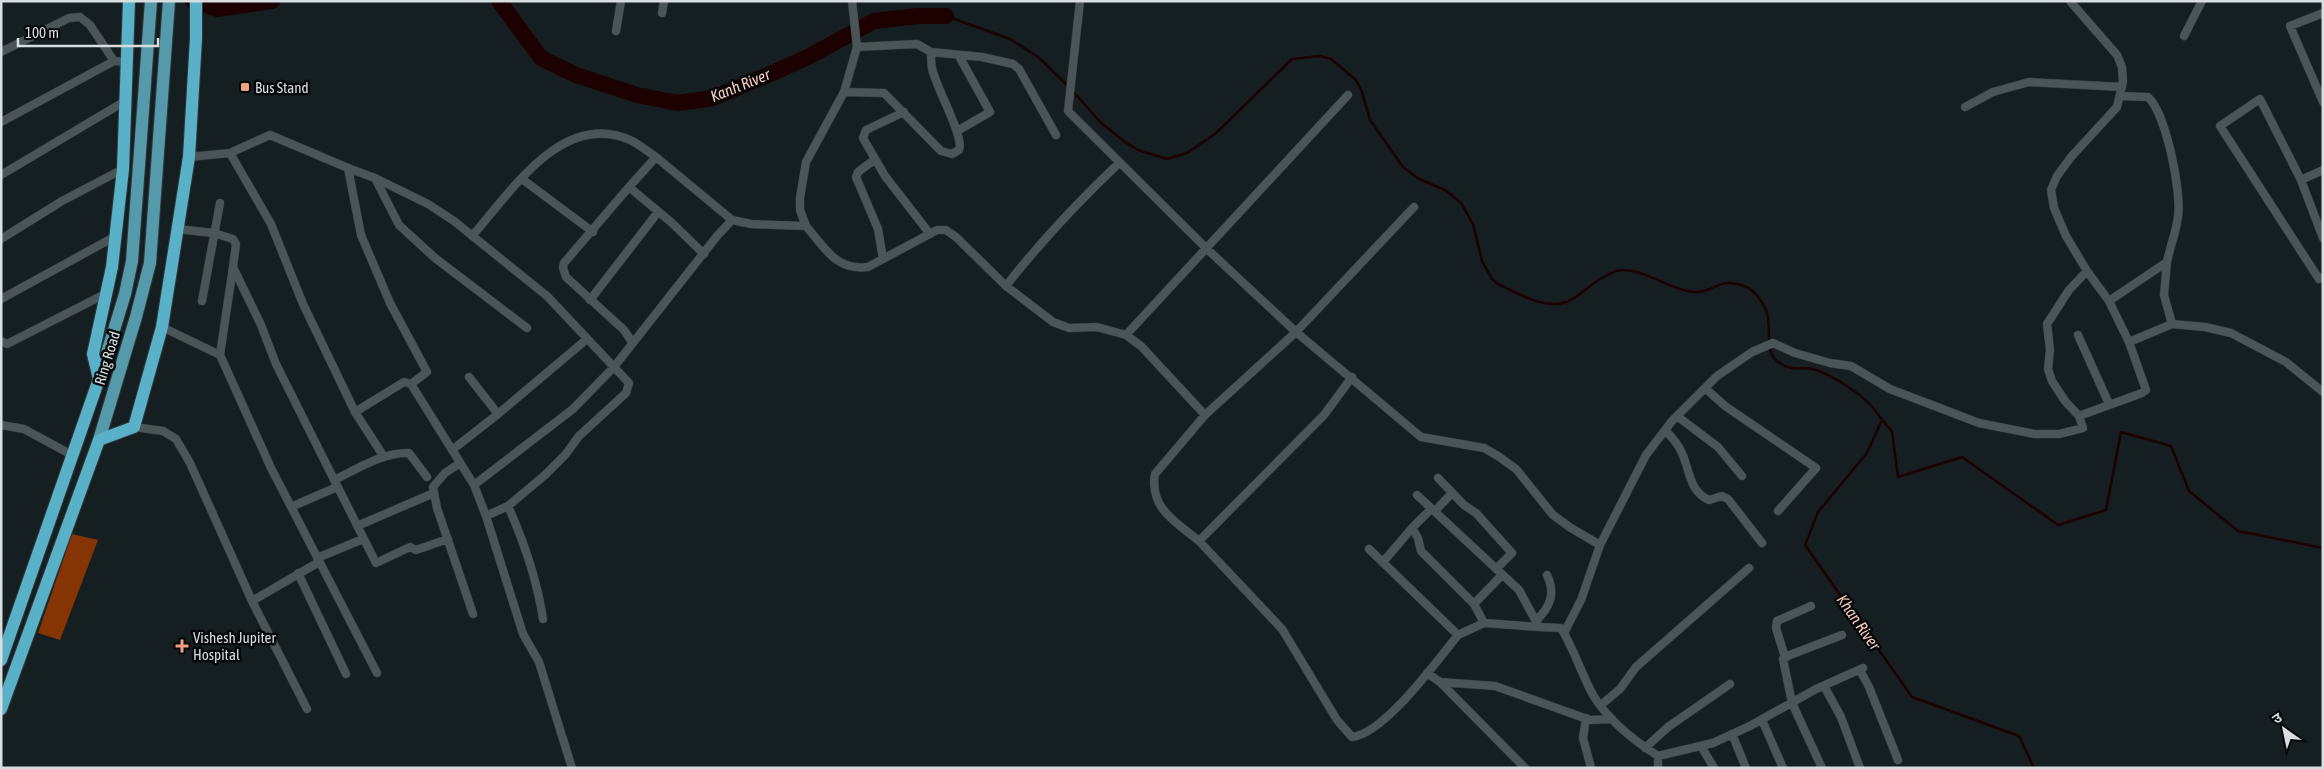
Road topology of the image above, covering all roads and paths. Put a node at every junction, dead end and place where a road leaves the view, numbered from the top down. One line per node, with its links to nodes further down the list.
1 (129, 1): 20 (highway)
2 (151, 1): 85 (main road, Ring Road)
3 (169, 1): 98 (main road, Ring Road)
4 (196, 1): 33 (highway)
5 (621, 1): 13 (street)
6 (664, 1): 12 (street)
7 (852, 1): 15 (street)
8 (1080, 1): 36 (street)
9 (2070, 1): 21 (street)
10 (2202, 1): 14 (street)
11 (2323, 13): 26 (street)
12 (662, 14)
13 (616, 31)
14 (2184, 36)
15 (857, 47): 17 (street); 22 (street)
16 (1, 52): 19 (street)
17 (931, 52): 18 (street); 30 (street)
18 (959, 56): 30 (street); 31 (street)
19 (114, 61): 20 (street); 29 (street)
20 (128, 62): 25 (highway)
21 (2123, 84): 24 (street); 27 (street)
22 (844, 92): 28 (street); 49 (street)
23 (1348, 95): 58 (street)
24 (2120, 96): 61 (street); 63 (street)
25 (127, 100): 38 (highway); 40 (street)
26 (2323, 102)
27 (1965, 107)
28 (904, 112): 30 (street); 35 (street)
29 (1, 122)
30 (957, 131)
31 (1056, 135)
32 (230, 153): 33 (street); 37 (street); 90 (street)
33 (188, 157): 50 (highway)
34 (656, 157): 42 (street); 44 (street); 48 (street)
35 (874, 160): 53 (street); 60 (street)
36 (1119, 163): 58 (street); 65 (street)
37 (348, 168): 41 (street); 86 (street)
38 (123, 169): 54 (highway); 56 (street)
39 (2323, 170): 43 (street)
40 (1, 175)
41 (375, 178): 55 (street); 73 (street)
42 (522, 179): 51 (street); 55 (street)
43 (2302, 180): 57 (street); 64 (street)
44 (629, 187): 47 (street); 51 (street)
45 (220, 204): 52 (street)
46 (1414, 207): 74 (street)
47 (658, 212): 59 (street); 68 (street)
48 (737, 221): 49 (street); 59 (street)
49 (806, 226): 60 (street)
50 (177, 229): 52 (street); 72 (highway)
51 (593, 232): 68 (street)
52 (214, 234): 62 (street); 69 (street)
53 (930, 234): 60 (street); 65 (street)
54 (116, 236): 66 (highway); 67 (street)
55 (472, 236): 77 (street)
56 (1, 238)
57 (2323, 238)
58 (1207, 249): 74 (street); 75 (street)
59 (704, 254): 79 (street)
60 (883, 259)
61 (2167, 262): 70 (street); 71 (street)
62 (233, 266): 81 (street); 106 (street)
63 (2087, 271): 70 (street); 94 (street)
64 (2323, 277)
65 (1006, 286): 75 (street)
66 (108, 293): 78 (street); 85 (highway)
67 (1, 298)
68 (590, 300): 79 (street)
69 (202, 301)
70 (2110, 301): 80 (street)
71 (2172, 324): 80 (street); 88 (street)
72 (162, 327): 81 (street); 96 (highway)
73 (527, 328)
74 (1296, 332): 84 (street); 92 (street)
75 (1126, 334): 92 (street)
76 (2078, 335): 89 (street)
77 (587, 339): 82 (street); 91 (street)
78 (1, 341)
79 (632, 342): 82 (street)
80 (2129, 342): 89 (street)
81 (220, 355): 112 (street)
82 (614, 366): 107 (street); 111 (street)
83 (469, 377): 91 (street)
84 (1352, 377): 120 (street); 122 (street)
85 (99, 379): 100 (highway, Ring Road)
86 (411, 384): 90 (street); 99 (street)
87 (1705, 388): 93 (street); 94 (street); 114 (street)
88 (2323, 392)
89 (2109, 404): 94 (street)
90 (355, 412): 101 (street)
91 (498, 414): 99 (street)
92 (1205, 415): 120 (street)
93 (1677, 416): 97 (street); 103 (street)
94 (2079, 416)
95 (1, 425): 100 (street)
96 (134, 428): 98 (highway); 130 (street)
97 (1665, 430): 121 (street); 122 (street)
98 (99, 440): 150 (highway, Ring Road)
99 (452, 450): 102 (street)
100 (72, 454): 141 (highway, Ring Road)
101 (384, 456): 104 (street); 106 (street)
102 (460, 463): 107 (street); 108 (street)
103 (1742, 476)
104 (427, 477)
105 (1438, 478): 109 (street)
106 (335, 484): 112 (street); 116 (street)
107 (474, 486): 115 (street)
108 (434, 493): 116 (street); 119 (street)
109 (1452, 493): 113 (street); 127 (street)
110 (1417, 495): 113 (street)
111 (508, 506): 115 (street); 134 (street)
112 (291, 507): 124 (street)
113 (1433, 510): 117 (street); 127 (street)
114 (1778, 511)
115 (486, 516): 160 (street)
116 (357, 526): 118 (street)
117 (1412, 528): 125 (street); 131 (street)
118 (363, 539): 119 (street); 124 (street)
119 (448, 539): 133 (street)
120 (1199, 541): 143 (street)
121 (1762, 543)
122 (1600, 545): 137 (street)
123 (1369, 549): 125 (street)
124 (318, 560): 128 (street); 142 (street)
125 (1383, 562): 138 (street)
126 (1749, 568): 149 (street)
127 (1499, 572): 131 (street); 136 (street)
128 (298, 573): 130 (street); 144 (street)
129 (1547, 575): 136 (street)
130 (252, 601): 151 (street)
131 (1474, 604): 135 (street)
132 (1811, 606): 140 (street)
133 (473, 614)
134 (543, 619)
135 (1484, 623): 136 (street); 138 (street)
136 (1537, 624): 137 (street)
137 (1564, 633): 149 (street)
138 (1458, 635): 143 (street)
139 (1842, 635): 140 (street)
140 (1785, 657): 148 (street)
141 (1, 660)
142 (377, 673)
143 (1427, 673): 145 (street)
144 (346, 674)
145 (1440, 682): 152 (street); 161 (street)
146 (1730, 684): 157 (street)
147 (1824, 686): 148 (street); 159 (street); 168 (street)
148 (1792, 703): 154 (street); 167 (street)
149 (1601, 705): 153 (street)
150 (1, 709)
151 (307, 710)
152 (1586, 718): 153 (street); 162 (street)
153 (1612, 719): 157 (street)
154 (1762, 720): 155 (street); 166 (street)
155 (1732, 734): 156 (street); 165 (street)
156 (1701, 746): 158 (street); 164 (street)
157 (1645, 748): 158 (street)
158 (1658, 756): 163 (street)
159 (1898, 760)
160 (572, 768)
161 (1525, 768)
162 (1591, 768)
163 (1658, 768)
164 (1714, 768)
165 (1746, 768)
166 (1783, 768)
167 (1822, 768)
168 (1860, 768)

